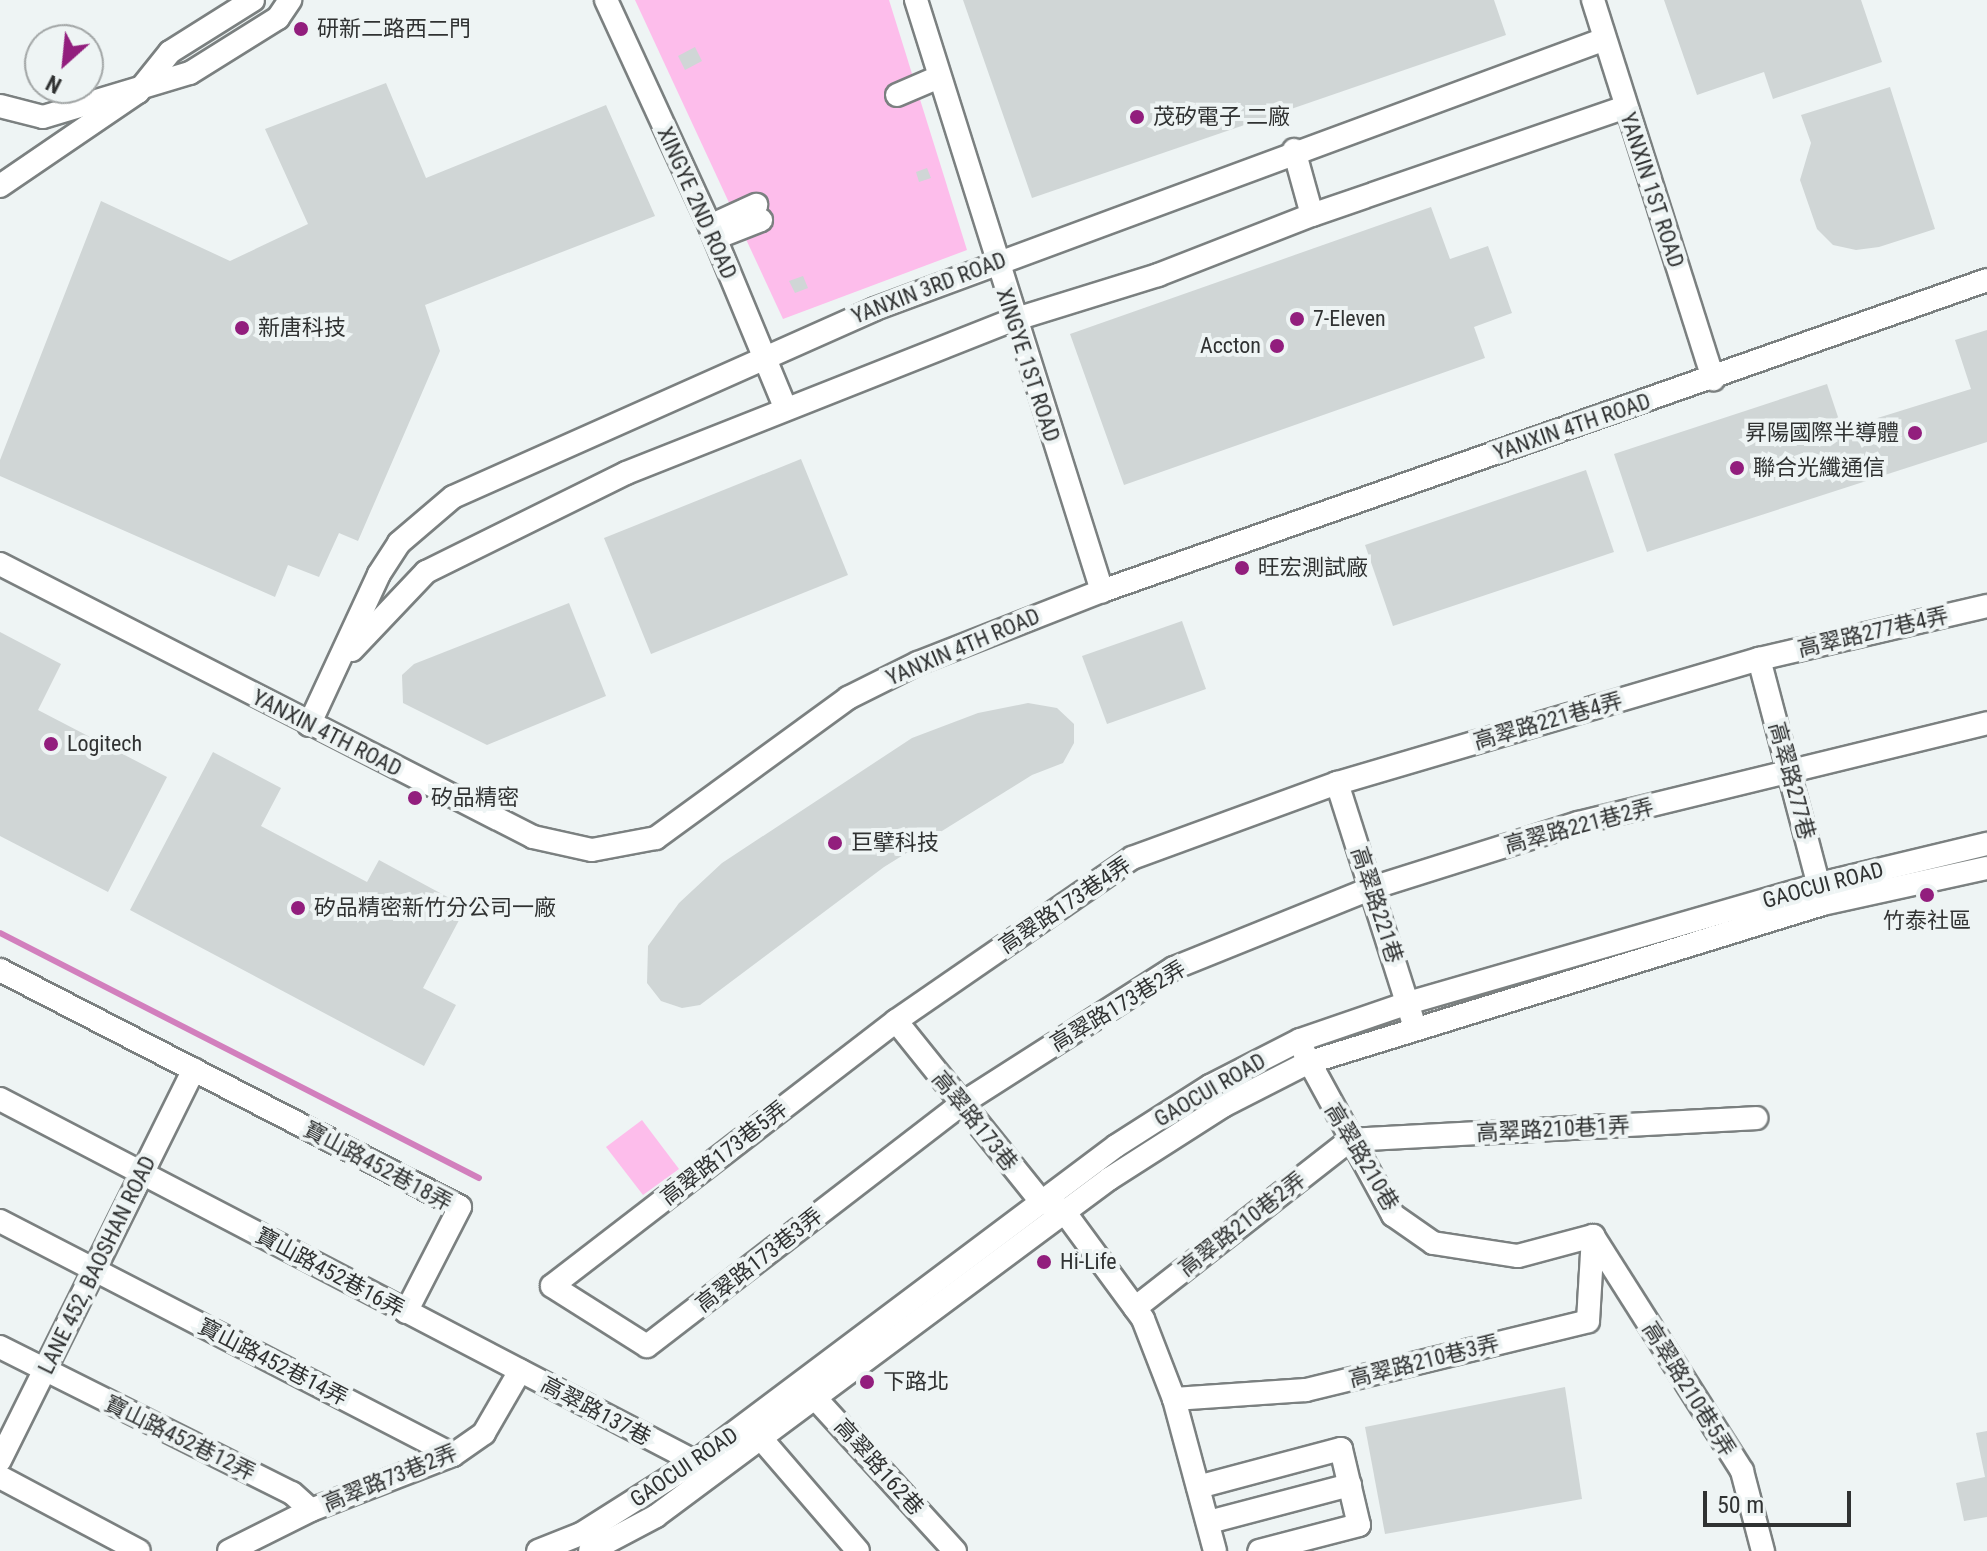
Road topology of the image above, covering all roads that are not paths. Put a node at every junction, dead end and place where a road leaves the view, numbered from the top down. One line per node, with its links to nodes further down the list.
1 (253, 0): 8 (street)
2 (290, 0): 8 (street)
3 (606, 0): 16 (street, XINGYE 2ND ROAD)
4 (916, 0): 7 (street, XINGYE 1ST ROAD)
5 (1593, 0): 6 (street, YANXIN 1ST ROAD)
6 (1605, 39): 11 (street, YANXIN 1ST ROAD); 12 (street, YANXIN 3RD ROAD)
7 (939, 77): 9 (street); 17 (street, XINGYE 1ST ROAD)
8 (138, 92): 10 (street); 13 (street)
9 (897, 95)
10 (0, 106)
11 (1625, 107): 15 (street, YANXIN 3RD ROAD); 21 (street, YANXIN 1ST ROAD)
12 (1294, 150): 15 (street); 17 (street, YANXIN 3RD ROAD)
13 (0, 186)
14 (759, 213): 16 (street)
15 (1312, 215): 19 (street, YANXIN 3RD ROAD)
16 (712, 232): 20 (street, XINGYE 2ND ROAD)
17 (995, 263): 19 (street, XINGYE 1ST ROAD); 20 (street, YANXIN 3RD ROAD)
18 (1987, 280): 21 (street, YANXIN 4TH ROAD)
19 (1013, 320): 22 (street, YANXIN 3RD ROAD); 24 (street, XINGYE 1ST ROAD)
20 (761, 355): 22 (street, XINGYE 2ND ROAD); 27 (street, YANXIN 3RD ROAD)
21 (1713, 379): 24 (street, YANXIN 4TH ROAD)
22 (785, 407): 27 (street, YANXIN 3RD ROAD)
23 (0, 564): 29 (street, YANXIN 4TH ROAD)
24 (1102, 591): 29 (street, YANXIN 4TH ROAD)
25 (1987, 606): 26 (street, 高翠路277巷4弄)
26 (1759, 659): 30 (street, 高翠路277巷); 31 (street, 高翠路221巷4弄)
27 (344, 660): 29 (street, YANXIN 3RD ROAD)
28 (1987, 723): 30 (street, 高翠路221巷2弄)
29 (309, 725)
30 (1788, 772): 34 (street, 高翠路221巷2弄); 35 (street, 高翠路277巷)
31 (1337, 783): 34 (street, 高翠路221巷); 38 (street, 高翠路173巷4弄)
32 (1987, 844): 35 (street, GAOCUI ROAD)
33 (1987, 868): 35 (street, GAOCUI ROAD)
34 (1372, 888): 37 (street, 高翠路221巷); 44 (street, 高翠路173巷2弄)
35 (1821, 894): 37 (street, GAOCUI ROAD); 39 (street, GAOCUI ROAD)
36 (0, 970): 42 (street)
37 (1408, 1003): 39 (street, 高翠路221巷); 40 (street, GAOCUI ROAD)
38 (896, 1021): 44 (street, 高翠路173巷); 53 (street, 高翠路173巷5弄)
39 (1415, 1028): 41 (street, GAOCUI ROAD)
40 (1300, 1040): 41 (street, 高翠路210巷); 48 (street, GAOCUI ROAD)
41 (1307, 1063): 46 (street, 高翠路210巷); 49 (street, GAOCUI ROAD)
42 (194, 1070): 47 (street, LANE 452, BAOSHAN ROAD); 55 (street, 寶山路452巷18弄)
43 (0, 1099): 47 (street, 寶山路452巷16弄)
44 (961, 1104): 48 (street, 高翠路173巷); 53 (street, 高翠路173巷3弄)
45 (1756, 1118): 46 (street, 高翠路210巷1弄)
46 (1350, 1140): 51 (street, 高翠路210巷); 54 (street, 高翠路210巷2弄)
47 (141, 1173): 52 (street, LANE 452, BAOSHAN ROAD); 55 (street, 寶山路452巷16弄)
48 (1040, 1200): 49 (street, 高翠路173巷); 59 (street, GAOCUI ROAD)
49 (1063, 1210): 54 (street); 59 (street, GAOCUI ROAD)
50 (0, 1221): 52 (street, 寶山路452巷14弄)
51 (1593, 1236): 60 (street, 高翠路210巷3弄); 78 (street, 高翠路210巷5弄)
52 (93, 1269): 57 (street, LANE 452, BAOSHAN ROAD); 62 (street, 寶山路452巷14弄)
53 (552, 1286)
54 (1135, 1308): 60 (street)
55 (406, 1312): 58 (street, 寶山路452巷16弄)
56 (0, 1347): 57 (street, 寶山路452巷12弄)
57 (46, 1371): 63 (street, LANE 452, BAOSHAN ROAD); 68 (street, 寶山路452巷12弄)
58 (520, 1371): 62 (street, 高翠路73巷2弄); 64 (street, 高翠路137巷)
59 (809, 1391): 61 (street, GAOCUI ROAD); 75 (street, 高翠路162巷)
60 (1174, 1399): 67 (street)
61 (755, 1431): 64 (street, GAOCUI ROAD); 74 (street)
62 (453, 1455): 68 (street, 高翠路73巷2弄)
63 (0, 1460)
64 (705, 1467): 72 (street, GAOCUI ROAD); 73 (street, GAOCUI ROAD)
65 (0, 1477): 70 (street)
66 (1350, 1485): 67 (street); 69 (street); 77 (street)
67 (1198, 1487): 69 (street)
68 (311, 1510): 71 (street, 高翠路73巷2弄)
69 (1209, 1522): 76 (street)
70 (139, 1551)
71 (229, 1551)
72 (538, 1551)
73 (590, 1551)
74 (858, 1551)
75 (955, 1551)
76 (1215, 1551)
77 (1259, 1551)
78 (1763, 1551)

